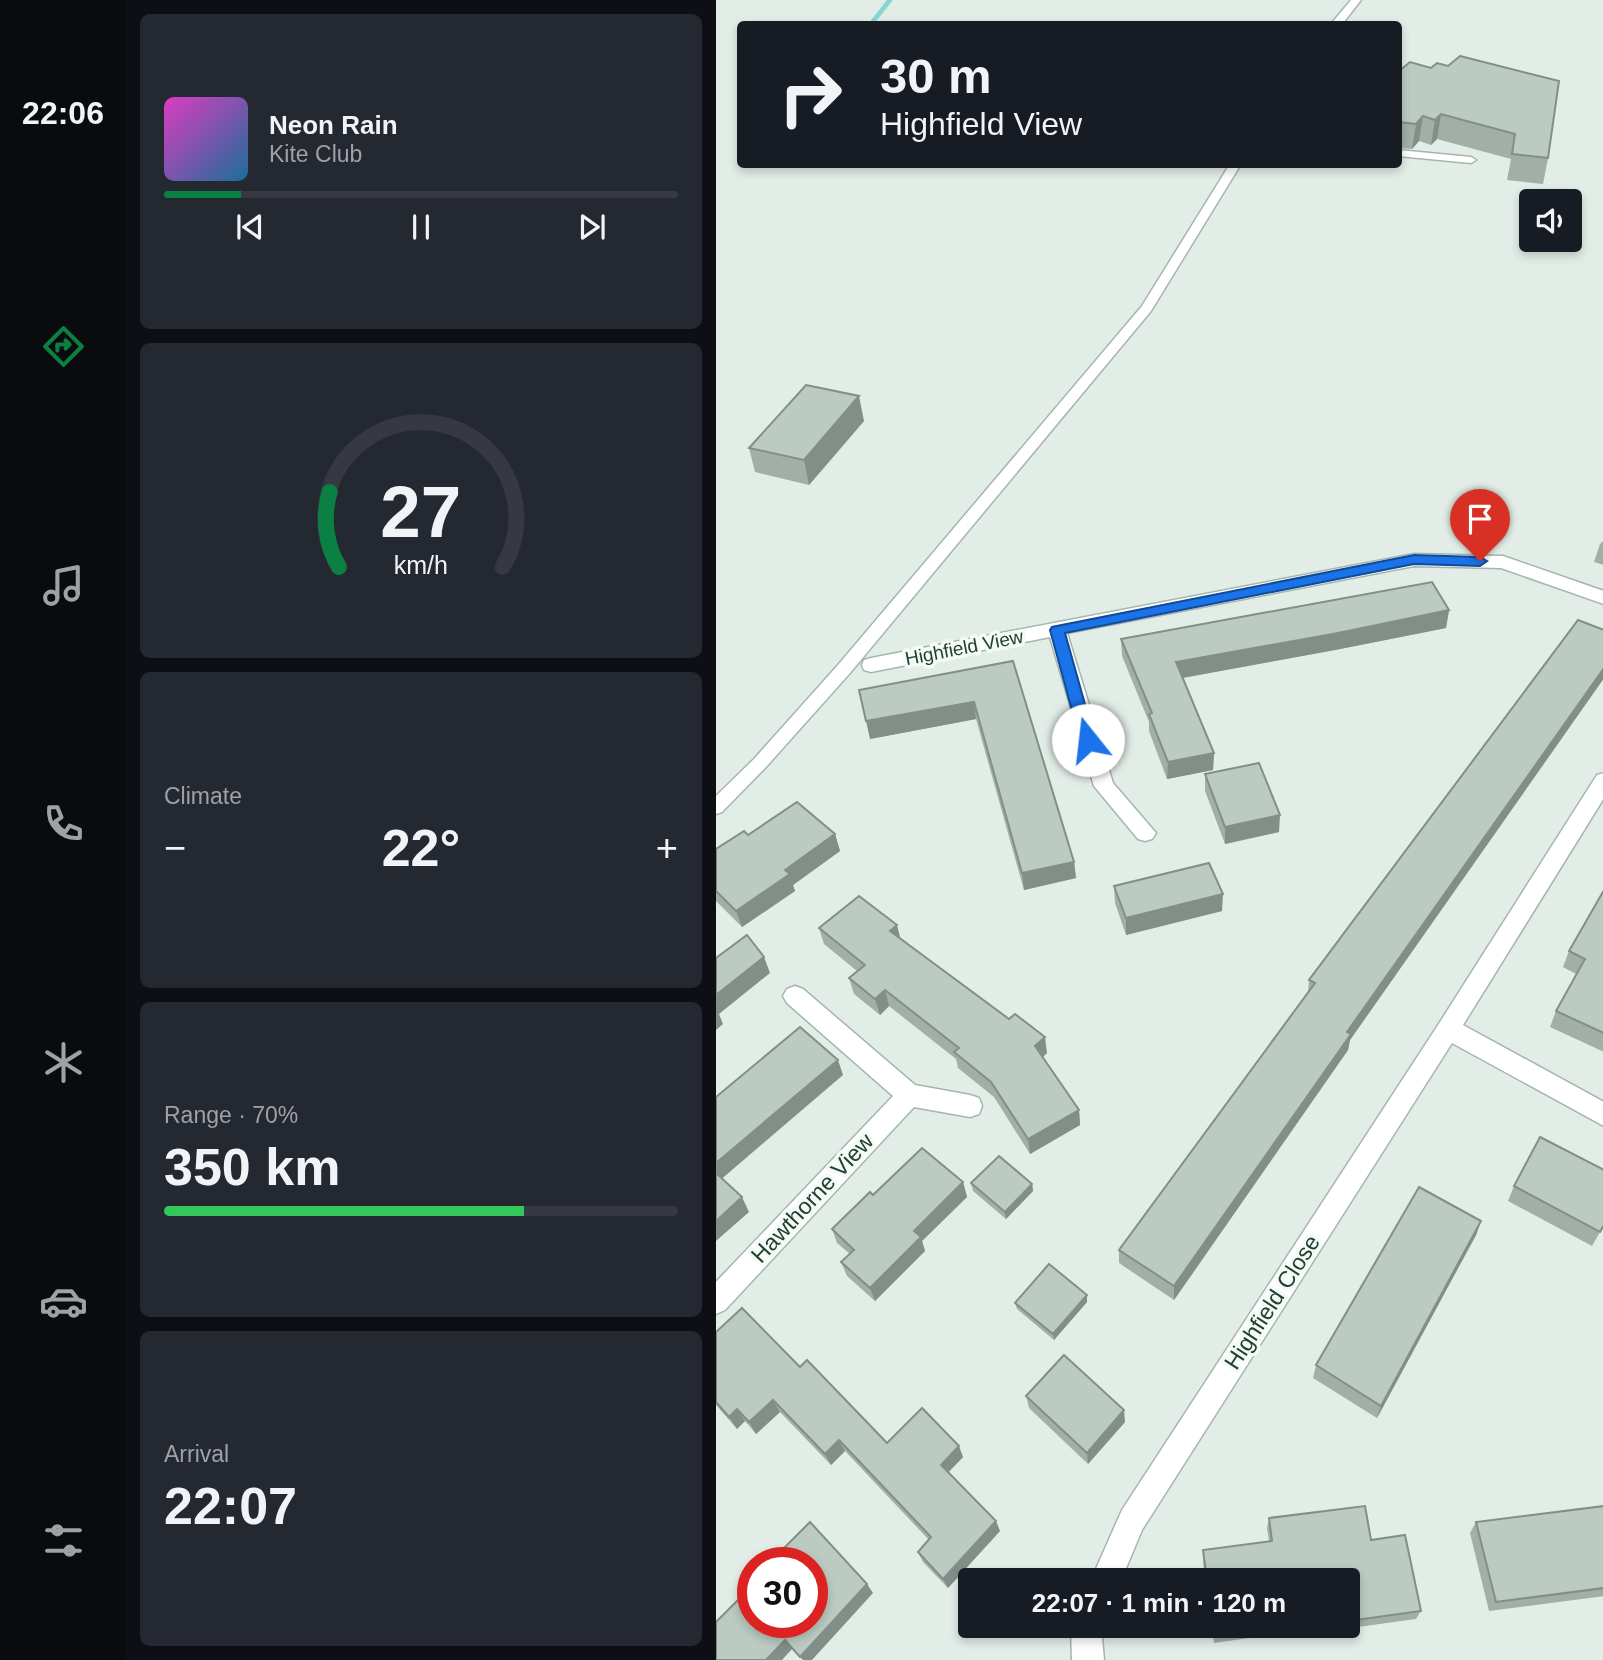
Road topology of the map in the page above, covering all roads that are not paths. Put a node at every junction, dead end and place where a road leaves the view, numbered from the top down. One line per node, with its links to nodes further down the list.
1 (1356, 0): 2 (lane)
2 (1338, 21)
3 (1402, 153): 4 (lane)
4 (1471, 160)
5 (1234, 168): 10 (lane)
6 (1603, 598): 7 (street, Highfield View)
7 (1057, 630): 8 (street, Highfield View); 11 (street)
8 (871, 664)
9 (1603, 779): 13 (street, Highfield Close)
10 (716, 807)
11 (1145, 833)
12 (795, 996): 14 (street)
13 (1448, 1029): 16 (street); 18 (street, Highfield Close)
14 (909, 1095): 15 (street); 17 (street, Hawthorne View)
15 (970, 1106)
16 (1603, 1115)
17 (716, 1301)
18 (1111, 1568)
19 (1087, 1638): 20 (street)
20 (1088, 1660)

